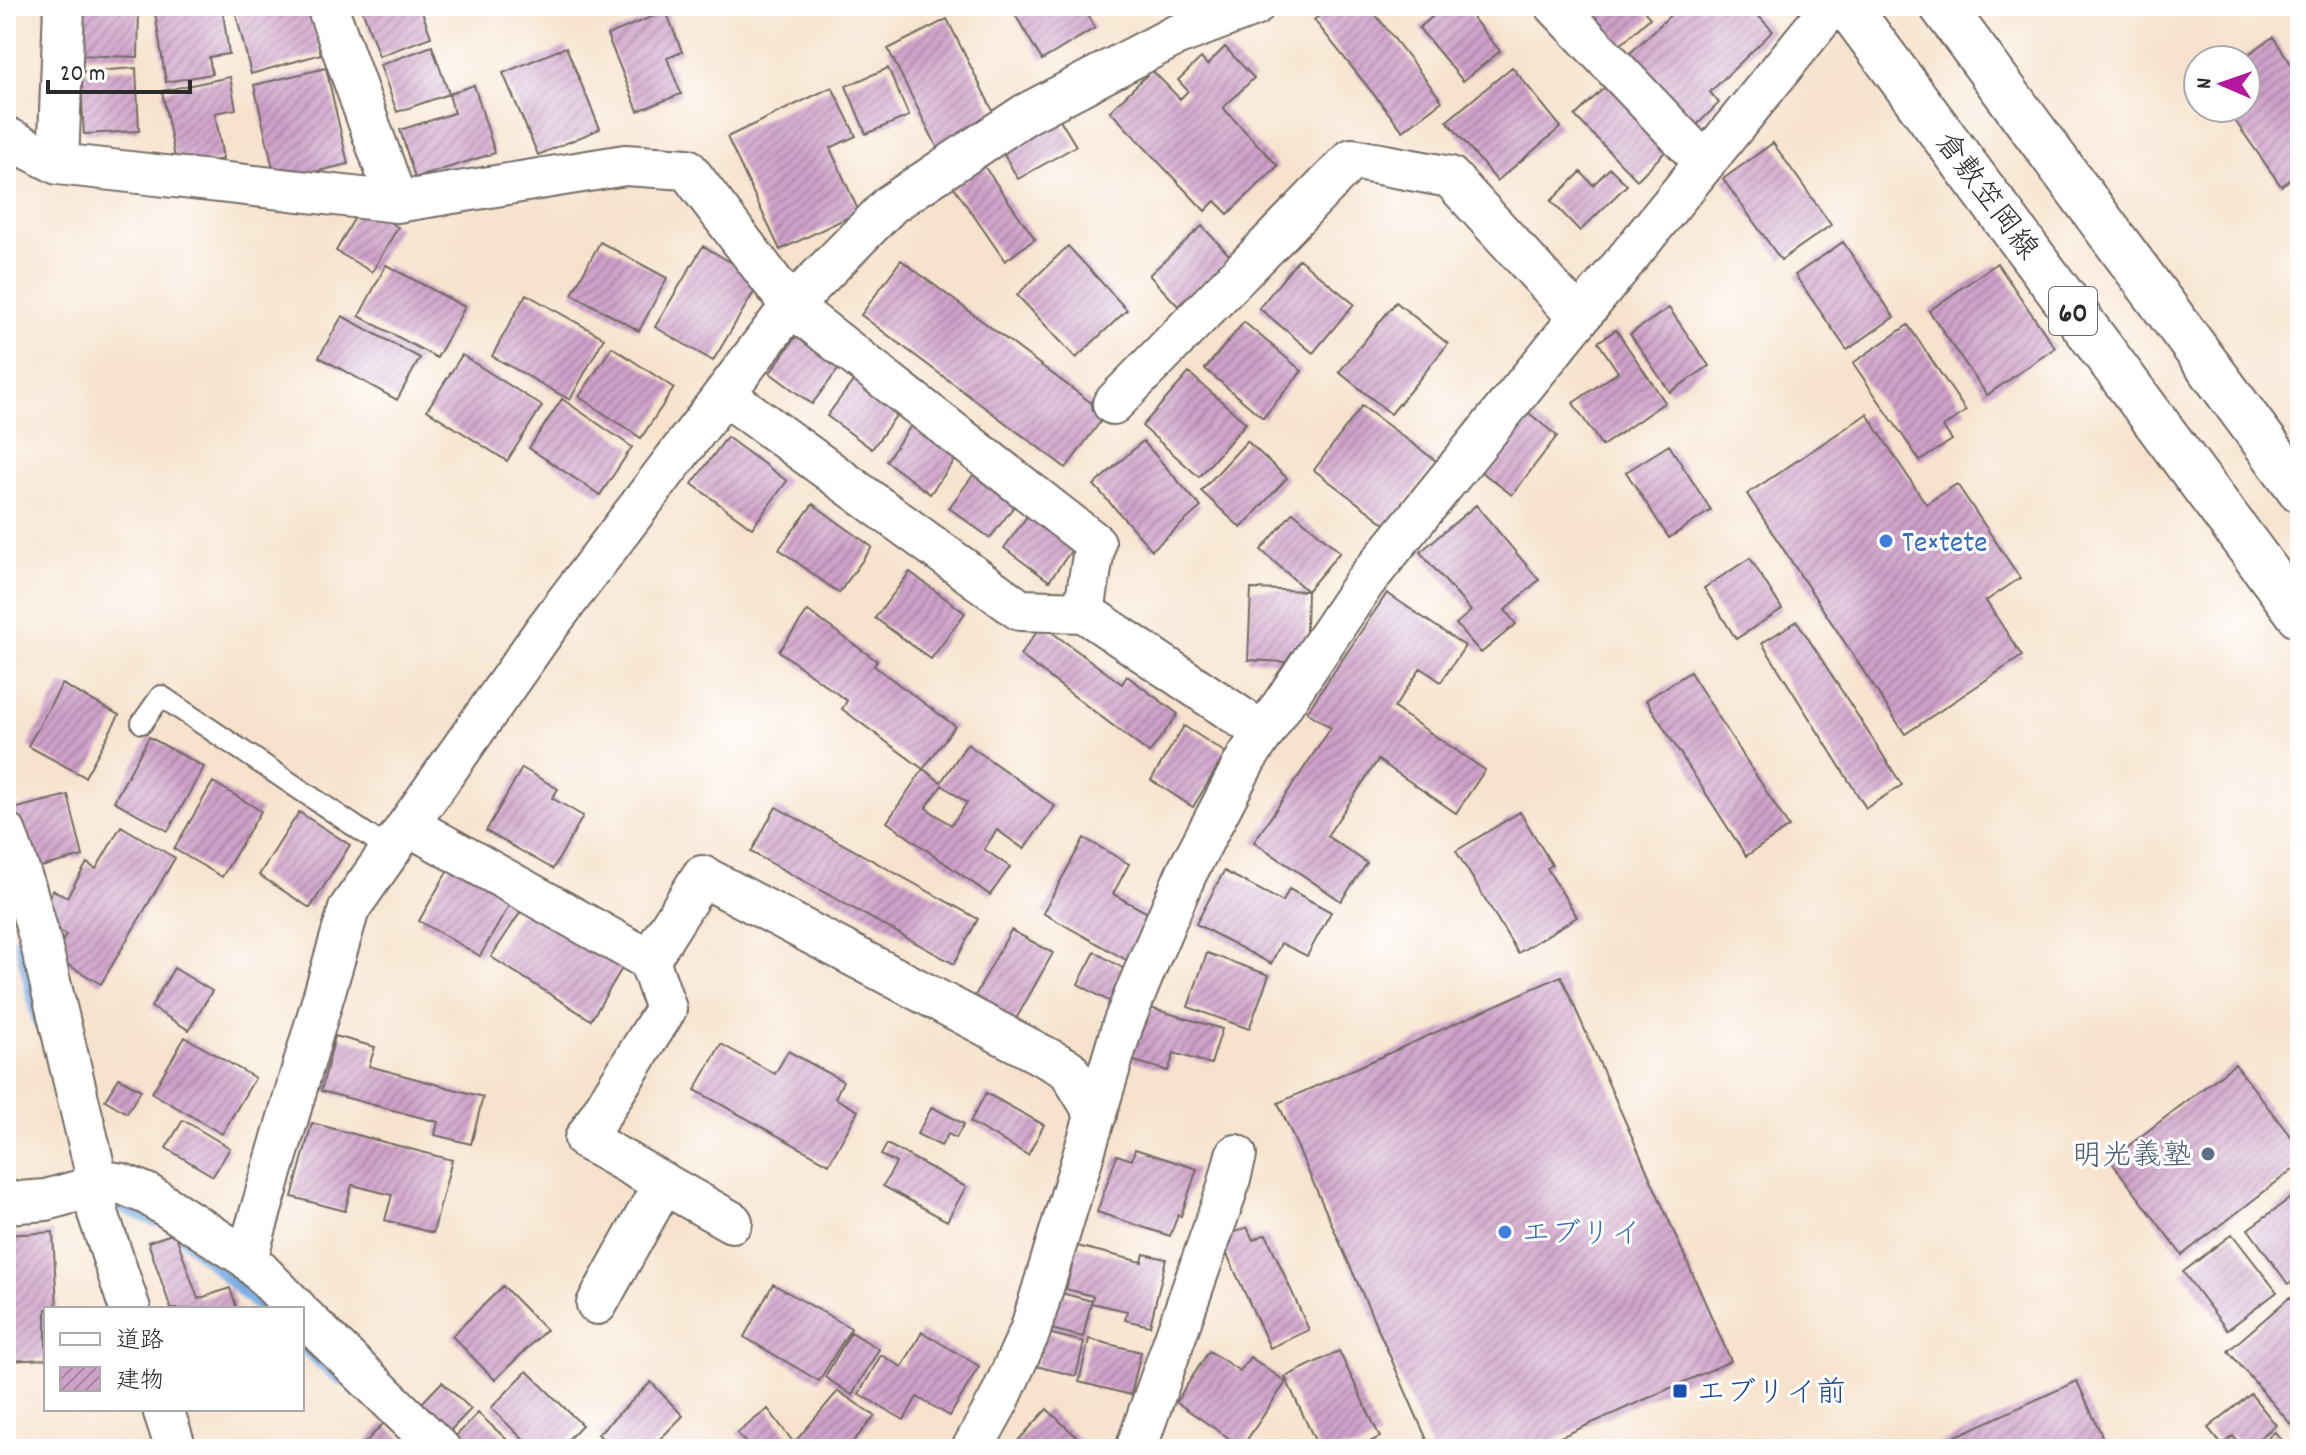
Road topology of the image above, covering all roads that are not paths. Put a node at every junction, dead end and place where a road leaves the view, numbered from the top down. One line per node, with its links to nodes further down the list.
1 (64, 6): 10 (street)
2 (327, 6): 11 (street)
3 (1254, 6): 12 (street)
4 (1556, 6): 9 (street)
5 (1832, 6): 9 (street)
6 (1847, 6): 18 (main road, 倉敷笠岡線 / 60)
7 (1942, 6): 16 (main road, 60)
8 (6, 137): 10 (street)
9 (1704, 162): 13 (street)
10 (58, 164): 11 (street)
11 (397, 202): 12 (street)
12 (791, 306): 14 (street); 17 (street)
13 (1578, 317): 15 (street); 20 (street)
14 (724, 394): 17 (street); 22 (street)
15 (1113, 404)
16 (2296, 471)
17 (1084, 612): 20 (street)
18 (2300, 616)
19 (142, 723): 22 (lane)
20 (1264, 733): 25 (street)
21 (6, 833): 23 (street)
22 (399, 837): 24 (street); 31 (street)
23 (21, 937): 28 (street)
24 (649, 960): 25 (street); 27 (street)
25 (1096, 1115): 39 (street)
26 (1236, 1155): 40 (street)
27 (664, 1183): 30 (street); 32 (street)
28 (98, 1184): 29 (street); 31 (street); 33 (street)
29 (6, 1203)
30 (732, 1222)
31 (247, 1258): 34 (street)
32 (597, 1304)
33 (129, 1307)
34 (295, 1307)
35 (304, 1317): 38 (street)
36 (164, 1411): 37 (street)
37 (176, 1449)
38 (440, 1449)
39 (972, 1449)
40 (1140, 1449)

